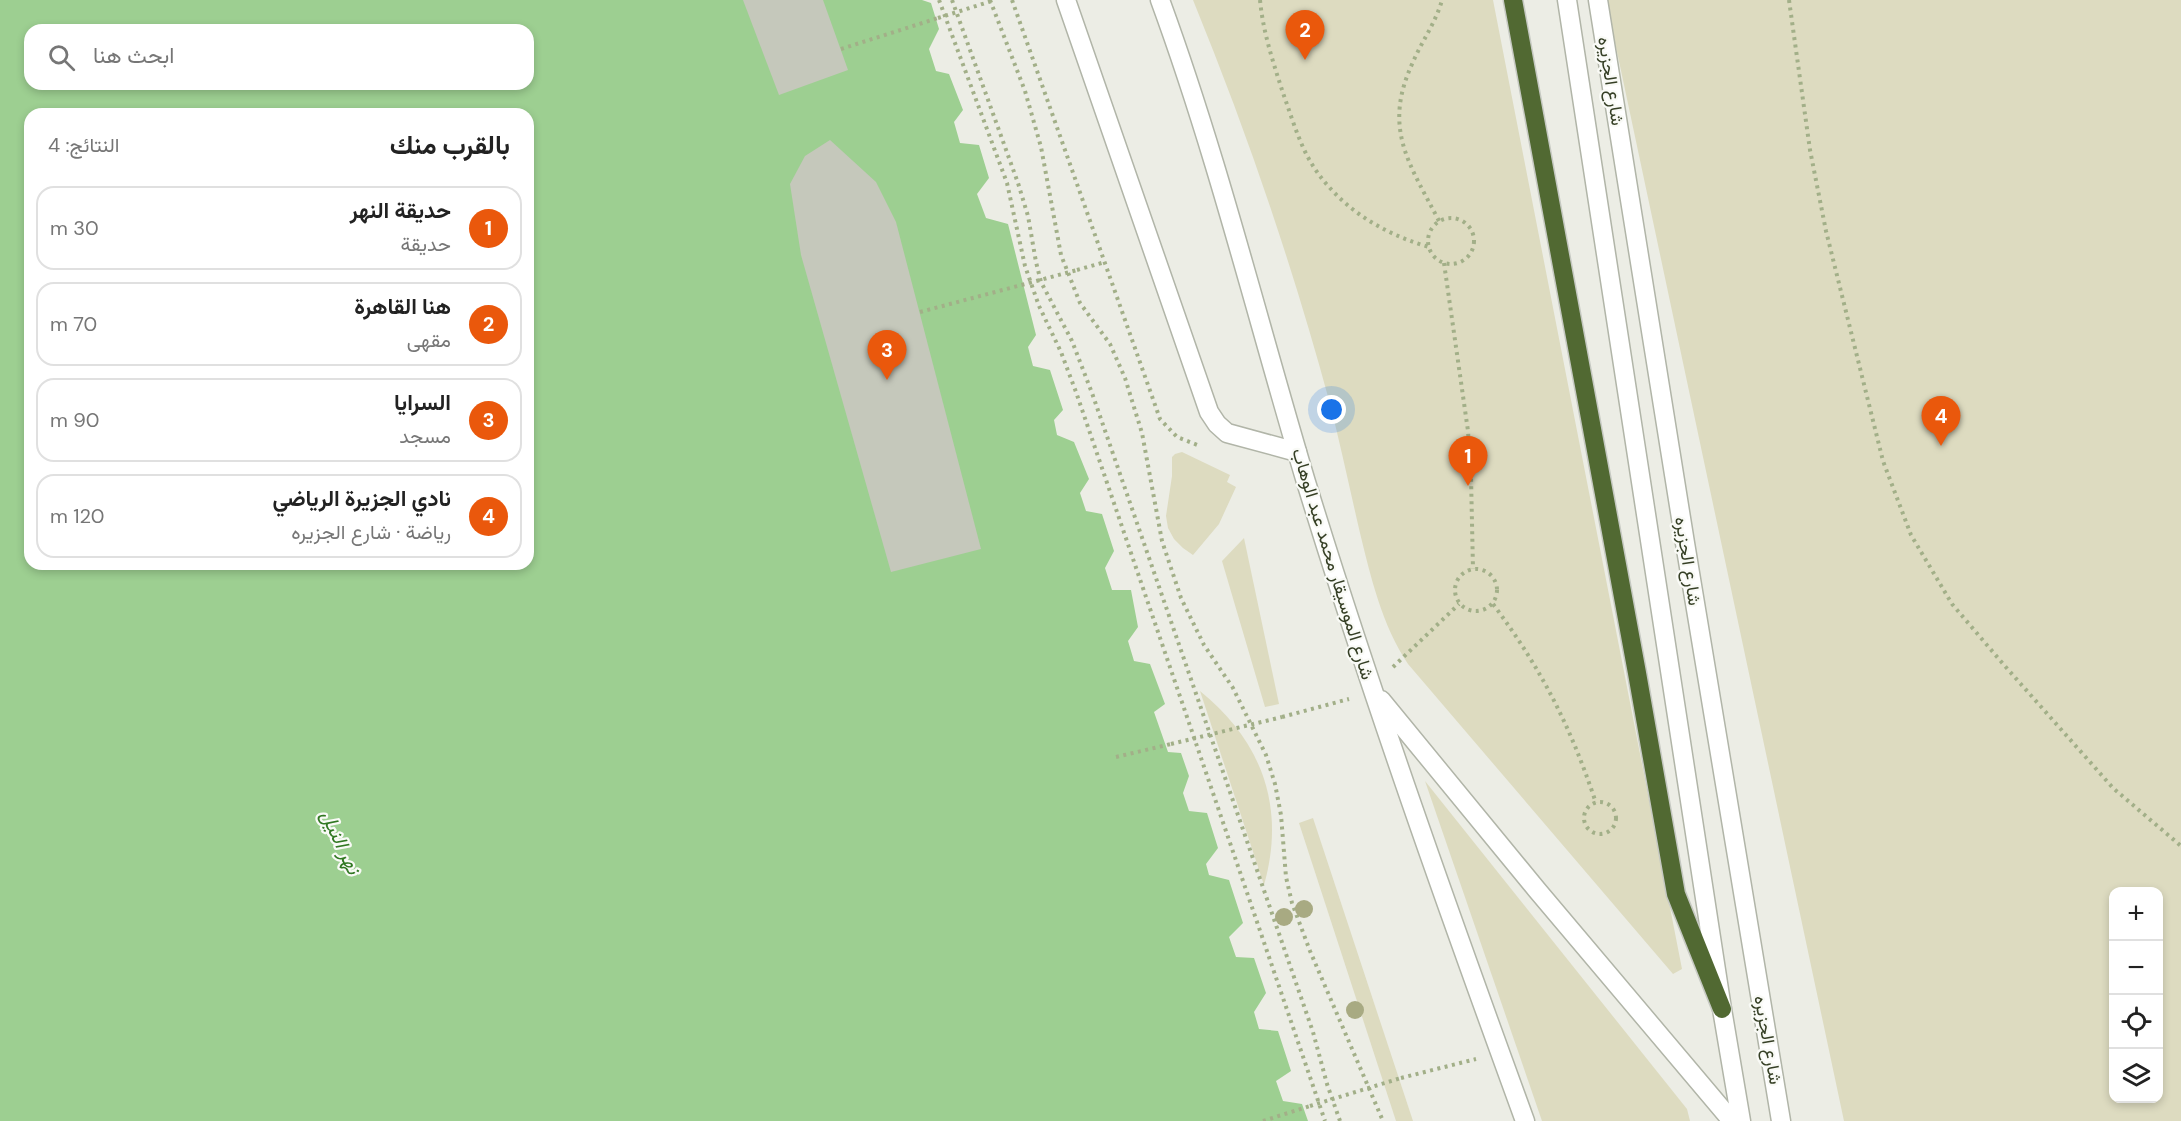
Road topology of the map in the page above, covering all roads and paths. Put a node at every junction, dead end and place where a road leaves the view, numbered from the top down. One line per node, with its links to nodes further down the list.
1 (939, 0): 32 (path)
2 (952, 0): 33 (path)
3 (990, 0): 34 (path)
4 (995, 0): 14 (path, bridge)
5 (1012, 0): 17 (path)
6 (1066, 0): 21 (street)
7 (1160, 0): 21 (street, شارع الموسيقار محمد عبد الوهاب)
8 (1260, 0): 16 (path)
9 (1442, 0): 15 (path)
10 (1513, 0): 29 (highway)
11 (1568, 0): 29 (street, شارع الجزيره)
12 (1598, 0): 38 (street, شارع الجزيره)
13 (1789, 0): 28 (path)
14 (841, 49)
15 (1439, 221): 16 (path); 18 (path)
16 (1429, 247): 18 (path)
17 (1105, 262): 19 (path, bridge); 20 (path)
18 (1444, 263): 22 (path)
19 (920, 312)
20 (1201, 447)
21 (1298, 452): 25 (street, شارع الموسيقار محمد عبد الوهاب)
22 (1473, 568): 23 (path); 24 (path)
23 (1460, 604): 24 (path); 25 (path)
24 (1493, 604): 27 (path)
25 (1372, 690): 26 (path, bridge); 30 (street, شارع الموسيقار محمد عبد الوهاب); 36 (street)
26 (1116, 757)
27 (1596, 803): 27 (path)
28 (2181, 846)
29 (1722, 1009): 37 (street, شارع الجزيره)
30 (1500, 1053): 31 (path, bridge); 35 (street, شارع الموسيقار محمد عبد الوهاب)
31 (1263, 1121)
32 (1326, 1121)
33 (1340, 1121)
34 (1383, 1121)
35 (1525, 1121)
36 (1732, 1121)
37 (1741, 1121)
38 (1781, 1121)

